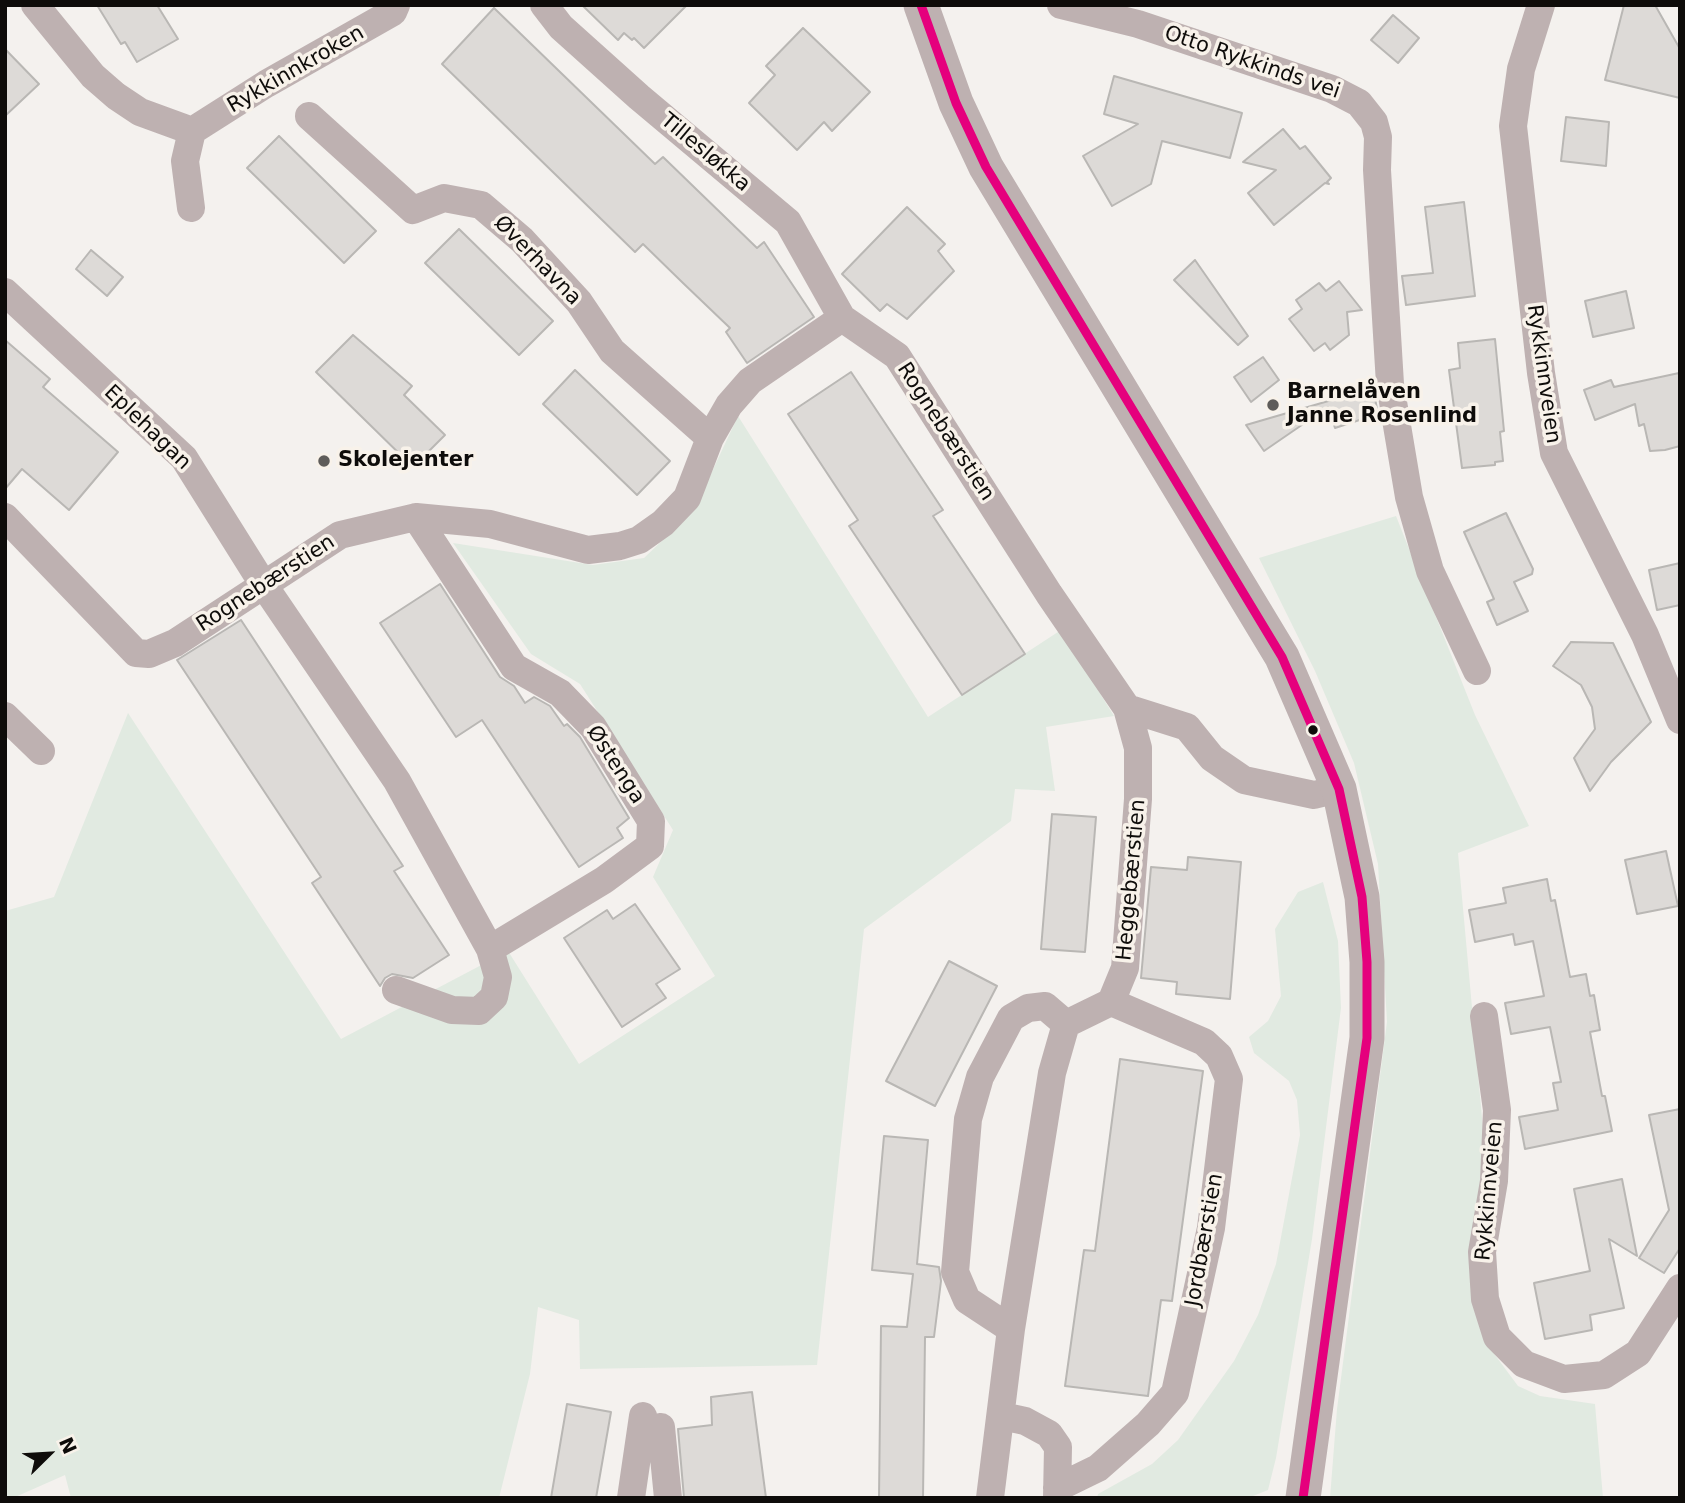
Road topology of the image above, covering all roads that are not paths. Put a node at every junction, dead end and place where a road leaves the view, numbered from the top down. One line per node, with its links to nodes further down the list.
1 (35, 5): 8 (street)
2 (396, 5): 8 (street, Rykkinnkroken)
3 (544, 5): 11 (street, Tillesløkka)
4 (921, 5): 21 (street)
5 (1061, 5): 16 (street, Otto Rykkinds vei)
6 (1541, 5): 19 (street, Rykkinnveien)
7 (309, 116): 12 (street, Øverhavna)
8 (192, 131): 9 (street)
9 (191, 208)
10 (5, 292): 15 (street, Eplehagan)
11 (842, 318): 12 (street, Rognebærstien); 17 (street, Rognebærstien)
12 (710, 438): 14 (street, Rognebærstien)
13 (5, 517): 15 (street, Rognebærstien)
14 (415, 517): 15 (street, Rognebærstien); 22 (street, Østenga)
15 (263, 584): 22 (street)
16 (1476, 671)
17 (1127, 708): 21 (street); 24 (street, Heggebærstien)
18 (5, 716): 20 (street)
19 (1680, 720)
20 (41, 751)
21 (1339, 789): 34 (street)
22 (490, 949): 23 (street)
23 (396, 990)
24 (1111, 1002): 26 (street); 30 (street, Jordbærstien)
25 (1483, 1016): 27 (street, Rykkinnveien)
26 (1066, 1024): 28 (street); 28 (street)
27 (1680, 1288)
28 (1012, 1329): 29 (street)
29 (1002, 1416): 30 (street, Jordbærstien); 33 (street)
30 (1057, 1493)
31 (631, 1498): 32 (street)
32 (668, 1498)
33 (990, 1498)
34 (1304, 1498)

